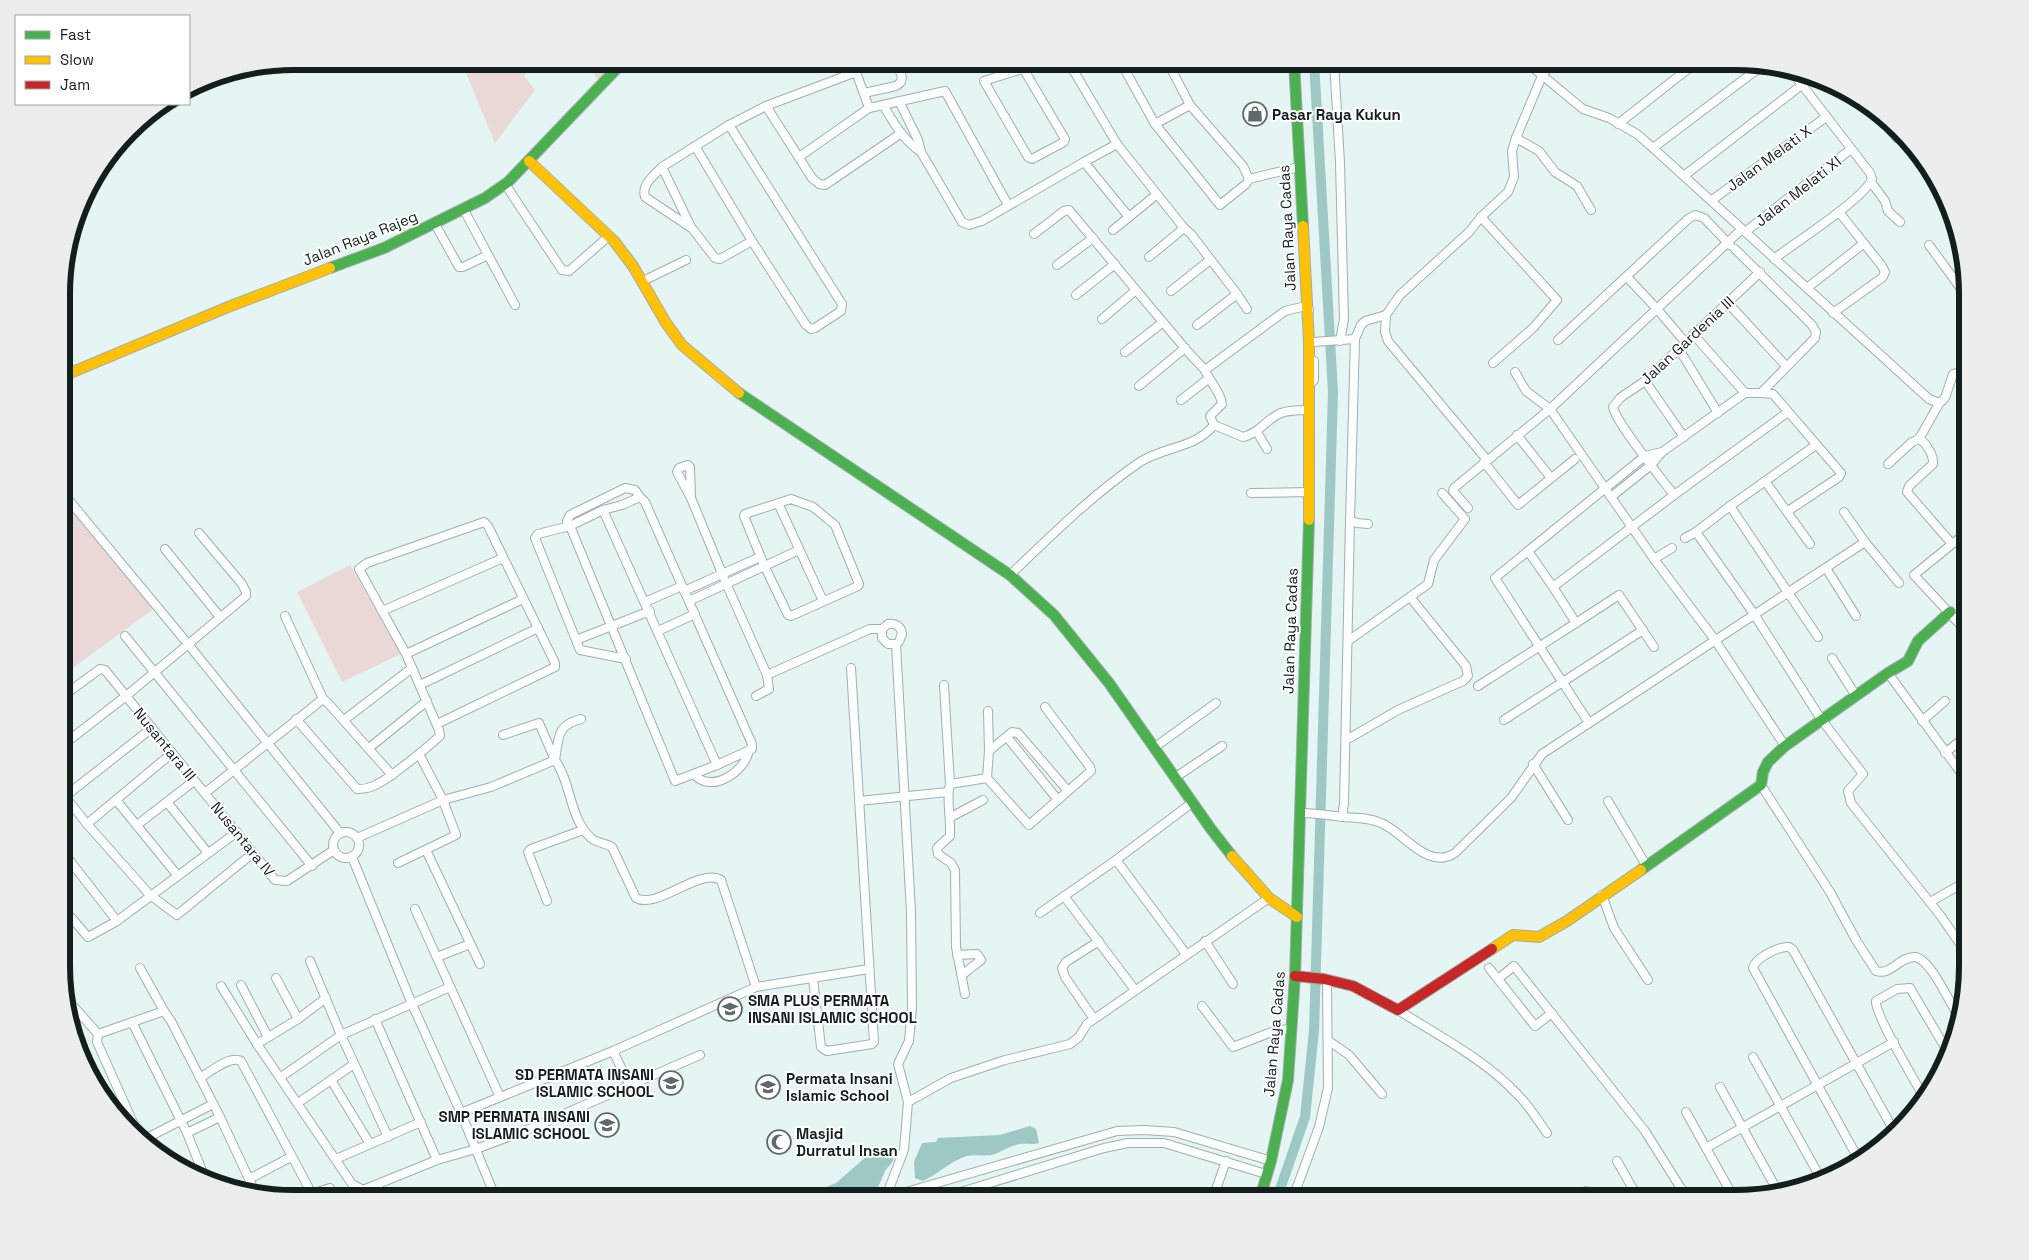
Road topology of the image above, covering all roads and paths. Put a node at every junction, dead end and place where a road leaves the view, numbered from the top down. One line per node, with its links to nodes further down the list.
1 (615, 70): 36 (street, Jalan Raya Rajeg)
2 (899, 70): 18 (street)
3 (1024, 70): 3 (street)
4 (1073, 70): 30 (street)
5 (1125, 70): 25 (street)
6 (1172, 70): 21 (street)
7 (1294, 70): 39 (street, Jalan Raya Cadas)
8 (1335, 70): 94 (street)
9 (1536, 70): 14 (street)
10 (1546, 70): 14 (street)
11 (1687, 70): 26 (street)
12 (1755, 71): 32 (street)
13 (856, 72): 18 (street); 22 (street)
14 (1542, 76): 26 (street); 29 (street)
15 (1797, 79): 17 (street)
16 (1805, 81): 17 (street)
17 (1801, 84): 24 (street); 40 (street)
18 (864, 93): 23 (street)
19 (899, 101): 20 (street); 34 (street); 46 (street)
20 (883, 104): 23 (street); 28 (street)
21 (1190, 104): 25 (street); 41 (street)
22 (766, 106): 27 (street); 35 (street)
23 (869, 108): 35 (street)
24 (1826, 117): 33 (street); 45 (street, Jalan Melati X)
25 (1155, 124): 41 (street)
26 (1618, 124): 32 (street)
27 (729, 125): 31 (street); 61 (street)
28 (900, 134): 34 (street); 35 (street)
29 (1516, 138): 48 (street); 51 (street)
30 (1117, 144): 37 (street); 44 (street)
31 (695, 146): 38 (street); 61 (street)
32 (1653, 148): 40 (street)
33 (1851, 149): 42 (street); 57 (street, Jalan Melati XI)
34 (921, 152): 46 (street)
35 (800, 157)
36 (529, 161): 43 (street, Jalan Raya Rajeg); 59 (street)
37 (1084, 162): 46 (street); 50 (street)
38 (662, 167): 54 (street); 54 (street)
39 (1299, 167): 41 (street); 83 (street, Jalan Raya Cadas)
40 (1685, 175): 45 (street)
41 (1249, 179)
42 (1871, 182): 49 (street); 52 (street)
43 (505, 184): 47 (street, Jalan Raya Rajeg); 59 (street)
44 (1156, 195): 50 (street); 55 (street)
45 (1712, 200): 57 (street)
46 (1008, 205)
47 (464, 210): 53 (street, Jalan Raya Rajeg); 65 (street)
48 (1591, 210)
49 (1839, 212): 62 (street); 67 (street)
50 (1129, 217): 56 (street)
51 (1481, 217): 87 (street); 100 (street)
52 (1900, 222)
53 (435, 224): 65 (street); 105 (street, Jalan Raya Rajeg)
54 (691, 228): 61 (street)
55 (1184, 228): 66 (street); 69 (street)
56 (1113, 230)
57 (1743, 230): 64 (street, Jalan Melati XI); 67 (street)
58 (1034, 234): 60 (street)
59 (609, 236): 74 (street)
60 (1093, 238): 70 (street); 71 (street)
61 (752, 242)
62 (1863, 244): 76 (street); 86 (street)
63 (1929, 245): 75 (street)
64 (1732, 246): 72 (street); 73 (street); 85 (street, Jalan Melati XI)
65 (488, 254): 82 (street)
66 (1149, 257)
67 (1774, 258): 76 (street)
68 (686, 260): 74 (street)
69 (1210, 260): 78 (street); 79 (street)
70 (1115, 264): 77 (street); 80 (street)
71 (1057, 265)
72 (1760, 272): 81 (street, Jalan Gardenia III); 101 (street)
73 (1626, 277): 85 (street); 93 (street)
74 (643, 281): 168 (street)
75 (1959, 286)
76 (1807, 288): 86 (street)
77 (1136, 290): 88 (street); 89 (street)
78 (1171, 291)
79 (1237, 294): 84 (street); 90 (street)
80 (1076, 295)
81 (1728, 303): 91 (street, Jalan Gardenia III); 101 (street)
82 (516, 305)
83 (1306, 306): 95 (street); 102 (street); 109 (street, Jalan Raya Cadas)
84 (1246, 309)
85 (1657, 309): 96 (street); 114 (street, Jalan Melati XI)
86 (1833, 313): 113 (street)
87 (1386, 314): 92 (street); 128 (street)
88 (1102, 319)
89 (1162, 322): 97 (street); 99 (street)
90 (1197, 325)
91 (1693, 334): 96 (street, Jalan Gardenia III); 110 (street)
92 (1355, 339): 94 (street); 148 (street)
93 (1558, 340)
94 (1337, 341): 95 (street)
95 (1313, 342): 109 (street)
96 (1685, 342): 98 (street, Jalan Gardenia III)
97 (1185, 348): 102 (street); 108 (street)
98 (1679, 349): 107 (street, Jalan Gardenia III); 117 (street)
99 (1125, 352)
100 (1492, 363)
101 (1786, 366): 111 (street)
102 (1205, 370): 106 (street)
103 (1515, 372): 114 (street)
104 (1959, 372): 113 (street)
105 (70, 373)
106 (1208, 379): 112 (street); 118 (street)
107 (1645, 381): 121 (street); 126 (street, Jalan Gardenia III)
108 (1139, 386)
109 (1309, 386): 115 (street, Jalan Raya Cadas)
110 (1745, 393): 111 (street); 117 (street)
111 (1761, 393): 116 (street)
112 (1181, 400)
113 (1940, 402): 122 (street)
114 (1550, 409): 120 (street, Jalan Melati XI); 133 (street)
115 (1309, 410): 119 (street); 134 (street, Jalan Raya Cadas)
116 (1788, 412): 123 (street); 137 (street)
117 (1718, 413): 121 (street)
118 (1214, 425): 119 (street); 168 (street)
119 (1257, 432): 124 (street)
120 (1517, 435): 128 (street, Jalan Melati XI); 131 (street)
121 (1684, 437): 125 (street)
122 (1919, 438): 129 (street); 158 (street)
123 (1816, 445): 132 (street); 146 (street)
124 (1266, 449)
125 (1662, 452): 126 (street); 130 (street)
126 (1645, 456): 130 (street); 133 (street)
127 (1575, 459): 131 (street)
128 (1486, 461): 131 (street); 144 (street, Jalan Melati XI)
129 (1888, 464)
130 (1651, 465): 137 (street); 139 (street)
131 (1552, 478)
132 (1766, 481): 143 (street); 146 (street)
133 (1605, 489): 139 (street); 162 (street)
134 (1310, 492): 135 (street); 274 (street, Jalan Raya Cadas)
135 (1251, 493)
136 (1442, 493): 174 (street)
137 (1674, 495): 151 (street)
138 (640, 497): 145 (street); 150 (street); 172 (street)
139 (1611, 497): 151 (street)
140 (692, 498): 167 (street)
141 (70, 501): 199 (street)
142 (778, 503): 161 (street); 165 (street); 177 (street)
143 (1730, 506): 152 (street); 173 (street)
144 (1468, 508)
145 (603, 510): 150 (street); 178 (street)
146 (1788, 511): 157 (street)
147 (1844, 512): 156 (street)
148 (1350, 520): 149 (street); 198 (street)
149 (1368, 524)
150 (569, 526): 189 (street); 196 (street)
151 (1632, 526): 164 (street); 171 (street)
152 (1696, 532): 154 (street); 183 (street)
153 (199, 533): 186 (street)
154 (1686, 538)
155 (1959, 538): 158 (street)
156 (1865, 542): 166 (street); 170 (street)
157 (1810, 544)
158 (1952, 544): 181 (street)
159 (1672, 548): 164 (street)
160 (165, 549): 186 (street)
161 (799, 550): 165 (street); 177 (street)
162 (1528, 551): 171 (street); 201 (street)
163 (503, 558): 175 (street); 179 (street); 179 (street)
164 (1654, 559): 197 (street)
165 (762, 561): 167 (street); 169 (street); 177 (street)
166 (1826, 568): 173 (street); 185 (street)
167 (722, 574): 169 (street); 172 (street)
168 (1010, 575): 242 (street)
169 (726, 583): 176 (street); 210 (street)
170 (1899, 583)
171 (1553, 587): 187 (street)
172 (683, 588): 176 (street); 178 (street)
173 (1790, 592): 183 (street); 195 (street)
174 (1410, 596): 198 (street); 237 (street)
175 (523, 600): 190 (street); 203 (street)
176 (690, 601): 182 (street)
177 (823, 601)
178 (645, 602): 180 (street)
179 (382, 611): 203 (street)
180 (650, 611): 189 (street); 193 (street)
181 (1950, 612): 188 (street); 209 (street)
182 (696, 614): 193 (street); 244 (street)
183 (1754, 614): 197 (street); 225 (street)
184 (285, 616): 219 (street)
185 (1856, 616)
186 (220, 617): 199 (street)
187 (1576, 623): 192 (street); 201 (street)
188 (1959, 623)
189 (612, 625): 196 (street); 205 (street)
190 (538, 628): 212 (street); 232 (street)
191 (882, 629): 200 (street); 200 (street); 210 (street)
192 (1642, 630): 202 (street); 211 (street)
193 (658, 631): 251 (street)
194 (125, 636): 208 (street)
195 (1818, 638)
196 (576, 640): 205 (street)
197 (1715, 640): 231 (street); 241 (street)
198 (1348, 641): 237 (street)
199 (188, 644): 208 (street); 239 (street)
200 (896, 644): 264 (street)
201 (1539, 646): 211 (street); 214 (street)
202 (1654, 647)
203 (406, 654): 206 (street)
204 (1832, 658): 218 (street)
205 (626, 659): 254 (street)
206 (412, 668): 212 (street); 228 (street)
207 (851, 668): 269 (street)
208 (155, 671): 216 (street); 252 (street)
209 (1888, 673): 218 (street); 230 (street)
210 (768, 675): 217 (street)
211 (1563, 683): 229 (street); 231 (street)
212 (420, 685): 220 (street)
213 (944, 685): 260 (street)
214 (1478, 686)
215 (70, 691): 216 (street, Nusantara III)
216 (126, 696): 233 (street, Nusantara III); 236 (street)
217 (756, 696)
218 (1856, 696): 225 (street)
219 (323, 699): 226 (street); 228 (street)
220 (427, 701): 232 (street); 243 (street)
221 (1945, 701): 230 (street)
222 (1216, 704): 242 (street)
223 (1045, 707): 262 (street)
224 (988, 711): 245 (street)
225 (1822, 718): 241 (street); 301 (street)
226 (296, 719): 239 (street); 255 (street)
227 (581, 719): 249 (street)
228 (344, 720): 243 (street)
229 (1504, 720)
230 (1922, 720): 247 (street)
231 (1589, 722): 250 (street)
232 (437, 724): 248 (street)
233 (152, 728): 246 (street, Nusantara III); 261 (street)
234 (503, 735): 249 (street)
235 (1007, 736): 245 (street); 262 (street); 268 (street)
236 (70, 740)
237 (1346, 740): 276 (street)
238 (1959, 741): 247 (street)
239 (267, 744): 252 (street); 282 (street)
240 (1222, 746): 256 (street)
241 (1785, 746): 259 (street)
242 (1155, 747): 256 (street)
243 (369, 748): 255 (street)
244 (749, 750): 251 (street); 254 (street)
245 (989, 751): 257 (street)
246 (172, 753): 258 (street, Nusantara III); 265 (street)
247 (1946, 753): 253 (street)
248 (419, 754): 255 (street); 266 (street)
249 (555, 760): 266 (street); 280 (street)
250 (1533, 764): 276 (street); 277 (street)
251 (717, 765): 254 (street)
252 (234, 770): 263 (street); 293 (street)
253 (1959, 770)
254 (694, 774)
255 (392, 775)
256 (1176, 777): 272 (street)
257 (987, 778): 260 (street); 268 (street)
258 (194, 781): 263 (street, Nusantara III); 271 (street)
259 (1761, 785): 292 (street); 338 (street)
260 (949, 788): 264 (street); 275 (street)
261 (70, 791)
262 (1068, 791): 268 (street)
263 (205, 793): 281 (street, Nusantara IV)
264 (905, 796): 269 (street); 367 (street)
265 (116, 800): 278 (street); 279 (street)
266 (443, 800): 283 (street); 285 (street)
267 (983, 800): 275 (street)
268 (1058, 800)
269 (859, 801): 318 (street)
270 (1608, 801): 292 (street)
271 (167, 802): 279 (street); 286 (street)
272 (1193, 802): 289 (street); 299 (street)
273 (70, 804): 278 (street)
274 (1300, 813): 276 (street); 305 (street, Jalan Raya Cadas)
275 (951, 817): 312 (street)
276 (1342, 817)
277 (1568, 820)
278 (86, 824): 296 (street)
279 (137, 825): 294 (street)
280 (583, 830): 300 (street); 329 (street)
281 (237, 832): 286 (street); 287 (street, Nusantara IV)
282 (340, 833): 283 (street); 284 (street)
283 (357, 838): 288 (street)
284 (334, 850): 288 (street); 293 (street, Nusantara IV)
285 (426, 850): 291 (street); 310 (street)
286 (208, 853): 294 (street)
287 (253, 853): 293 (street, Nusantara IV); 296 (street)
288 (352, 857): 334 (street)
289 (1116, 860): 298 (street); 311 (street)
290 (70, 861): 306 (street)
291 (398, 863)
292 (1646, 865): 297 (street)
293 (312, 866)
294 (178, 876): 296 (street)
295 (1959, 886): 301 (street)
296 (150, 895): 306 (street)
297 (1602, 895): 325 (street); 337 (street)
298 (1064, 896): 303 (street); 307 (street)
299 (1269, 898): 305 (street); 308 (street)
300 (547, 901)
301 (1930, 902): 309 (street)
302 (415, 909): 313 (street)
303 (1040, 913)
304 (70, 916): 306 (street)
305 (1297, 917): 320 (street, Jalan Raya Cadas)
306 (118, 921)
307 (1099, 941): 331 (street); 342 (street)
308 (1205, 941): 311 (street); 326 (street)
309 (1959, 943)
310 (470, 944): 313 (street); 315 (street)
311 (1186, 954): 331 (street)
312 (957, 955): 319 (street); 319 (street)
313 (437, 957): 330 (street)
314 (310, 961): 333 (street)
315 (480, 964)
316 (140, 968): 339 (street)
317 (1489, 968): 324 (street)
318 (869, 970): 322 (street); 322 (street)
319 (962, 975): 332 (street)
320 (1295, 976): 323 (street); 345 (street, Jalan Raya Cadas)
321 (276, 978): 341 (street)
322 (813, 979): 329 (street)
323 (1326, 979): 337 (street); 349 (street)
324 (1498, 979): 340 (street); 340 (street)
325 (1648, 980)
326 (1233, 984)
327 (241, 985): 348 (street)
328 (221, 986): 351 (street)
329 (756, 987): 353 (street)
330 (450, 988): 334 (street); 366 (street)
331 (1135, 990): 342 (street)
332 (965, 994)
333 (326, 998): 341 (street); 347 (street)
334 (412, 1004): 343 (street); 371 (street)
335 (1202, 1006): 345 (street)
336 (74, 1007): 346 (street)
337 (1398, 1010): 380 (street)
338 (1955, 1010)
339 (164, 1011): 344 (street); 359 (street)
340 (1552, 1013): 411 (street)
341 (298, 1019): 348 (street)
342 (1094, 1019): 367 (street)
343 (375, 1020): 347 (street); 376 (street)
344 (132, 1022): 346 (street); 375 (street)
345 (1290, 1029): 391 (street, Jalan Raya Cadas)
346 (98, 1034): 374 (street)
347 (341, 1035): 357 (street); 358 (street)
348 (268, 1037): 351 (street)
349 (1328, 1040): 365 (street); 409 (street)
350 (1894, 1042): 352 (street); 356 (street); 364 (street)
351 (258, 1044): 358 (street)
352 (1944, 1046)
353 (613, 1051): 362 (street); 366 (street)
354 (700, 1055): 362 (street)
355 (1752, 1057): 370 (street)
356 (1856, 1063): 361 (street); 361 (street); 378 (street)
357 (354, 1064): 360 (street); 382 (street)
358 (282, 1077): 368 (street)
359 (200, 1078): 369 (street); 387 (street)
360 (331, 1080): 368 (street); 383 (street)
361 (1818, 1085): 370 (street); 386 (street)
362 (630, 1086): 385 (street)
363 (1720, 1087): 377 (street)
364 (1921, 1090)
365 (1382, 1094)
366 (500, 1097): 371 (street)
367 (908, 1102): 404 (street)
368 (298, 1103): 388 (street)
369 (214, 1104): 373 (street); 375 (street)
370 (1780, 1106): 377 (street); 395 (street)
371 (461, 1112): 385 (street)
372 (1686, 1112): 384 (street)
373 (220, 1117): 379 (street); 396 (street)
374 (130, 1118)
375 (180, 1120): 379 (street); 381 (street)
376 (421, 1122): 382 (street); 389 (street)
377 (1741, 1126): 384 (street); 398 (street)
378 (1891, 1126)
379 (187, 1133): 393 (street)
380 (1547, 1134)
381 (149, 1136)
382 (388, 1137): 383 (street)
383 (370, 1144): 388 (street)
384 (1706, 1148): 412 (street)
385 (476, 1149): 389 (street); 403 (street)
386 (1856, 1154)
387 (291, 1157): 396 (street); 401 (street)
388 (336, 1159): 389 (street)
389 (437, 1160)
390 (1226, 1161): 394 (street); 406 (street); 407 (street)
391 (1270, 1161): 394 (street, Jalan Raya Cadas); 400 (street)
392 (1617, 1161): 410 (street)
393 (202, 1170)
394 (1266, 1174): 408 (street, Jalan Raya Cadas)
395 (1818, 1174)
396 (249, 1179): 397 (street)
397 (252, 1186)
398 (1775, 1187)
399 (330, 1188): 402 (street)
400 (923, 1188): 405 (street)
401 (310, 1190)
402 (324, 1190)
403 (492, 1190)
404 (888, 1190)
405 (914, 1190)
406 (965, 1190)
407 (1216, 1190)
408 (1262, 1190)
409 (1296, 1190)
410 (1633, 1190)
411 (1683, 1190)
412 (1730, 1190)

